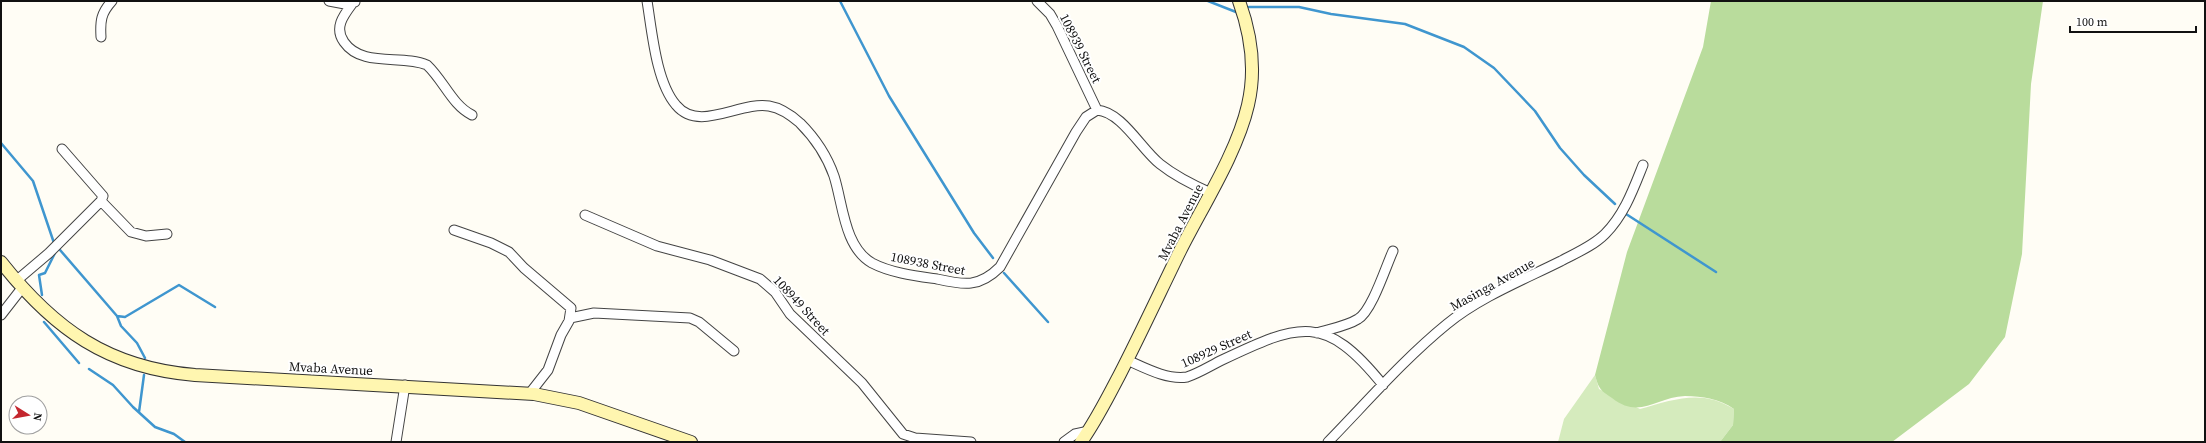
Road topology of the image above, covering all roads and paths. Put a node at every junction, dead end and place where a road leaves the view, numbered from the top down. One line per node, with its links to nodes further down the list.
1 (112, 1): 7 (street)
2 (329, 1): 6 (street)
3 (647, 1): 8 (street, 108938 Street)
4 (1037, 1): 8 (street, 108939 Street)
5 (1239, 1): 12 (street, Mvaba Avenue)
6 (354, 2): 9 (street)
7 (102, 37)
8 (1097, 110): 12 (street)
9 (472, 115)
10 (62, 149): 13 (street)
11 (1643, 166): 26 (street, Masinga Avenue)
12 (1210, 193): 24 (street, Mvaba Avenue)
13 (101, 201): 16 (street); 19 (street)
14 (585, 215): 31 (street, 108949 Street)
15 (454, 230): 21 (street)
16 (167, 234)
17 (1393, 251): 22 (street, 108929 Street)
18 (2, 263): 19 (street, Mvaba Avenue)
19 (19, 284): 20 (street); 25 (street, Mvaba Avenue)
20 (1, 315)
21 (570, 318): 23 (street); 27 (street)
22 (1317, 333): 24 (street, 108929 Street); 26 (street, 108929 Street)
23 (734, 350)
24 (1127, 360): 28 (street, Mvaba Avenue)
25 (405, 385): 27 (street, Mvaba Avenue); 29 (street)
26 (1383, 385): 34 (street, Masinga Avenue)
27 (530, 393): 30 (street, Mvaba Avenue)
28 (1089, 431): 32 (street); 33 (street, Mvaba Avenue)
29 (396, 442)
30 (691, 442)
31 (971, 442)
32 (1064, 442)
33 (1081, 442)
34 (1328, 442)

